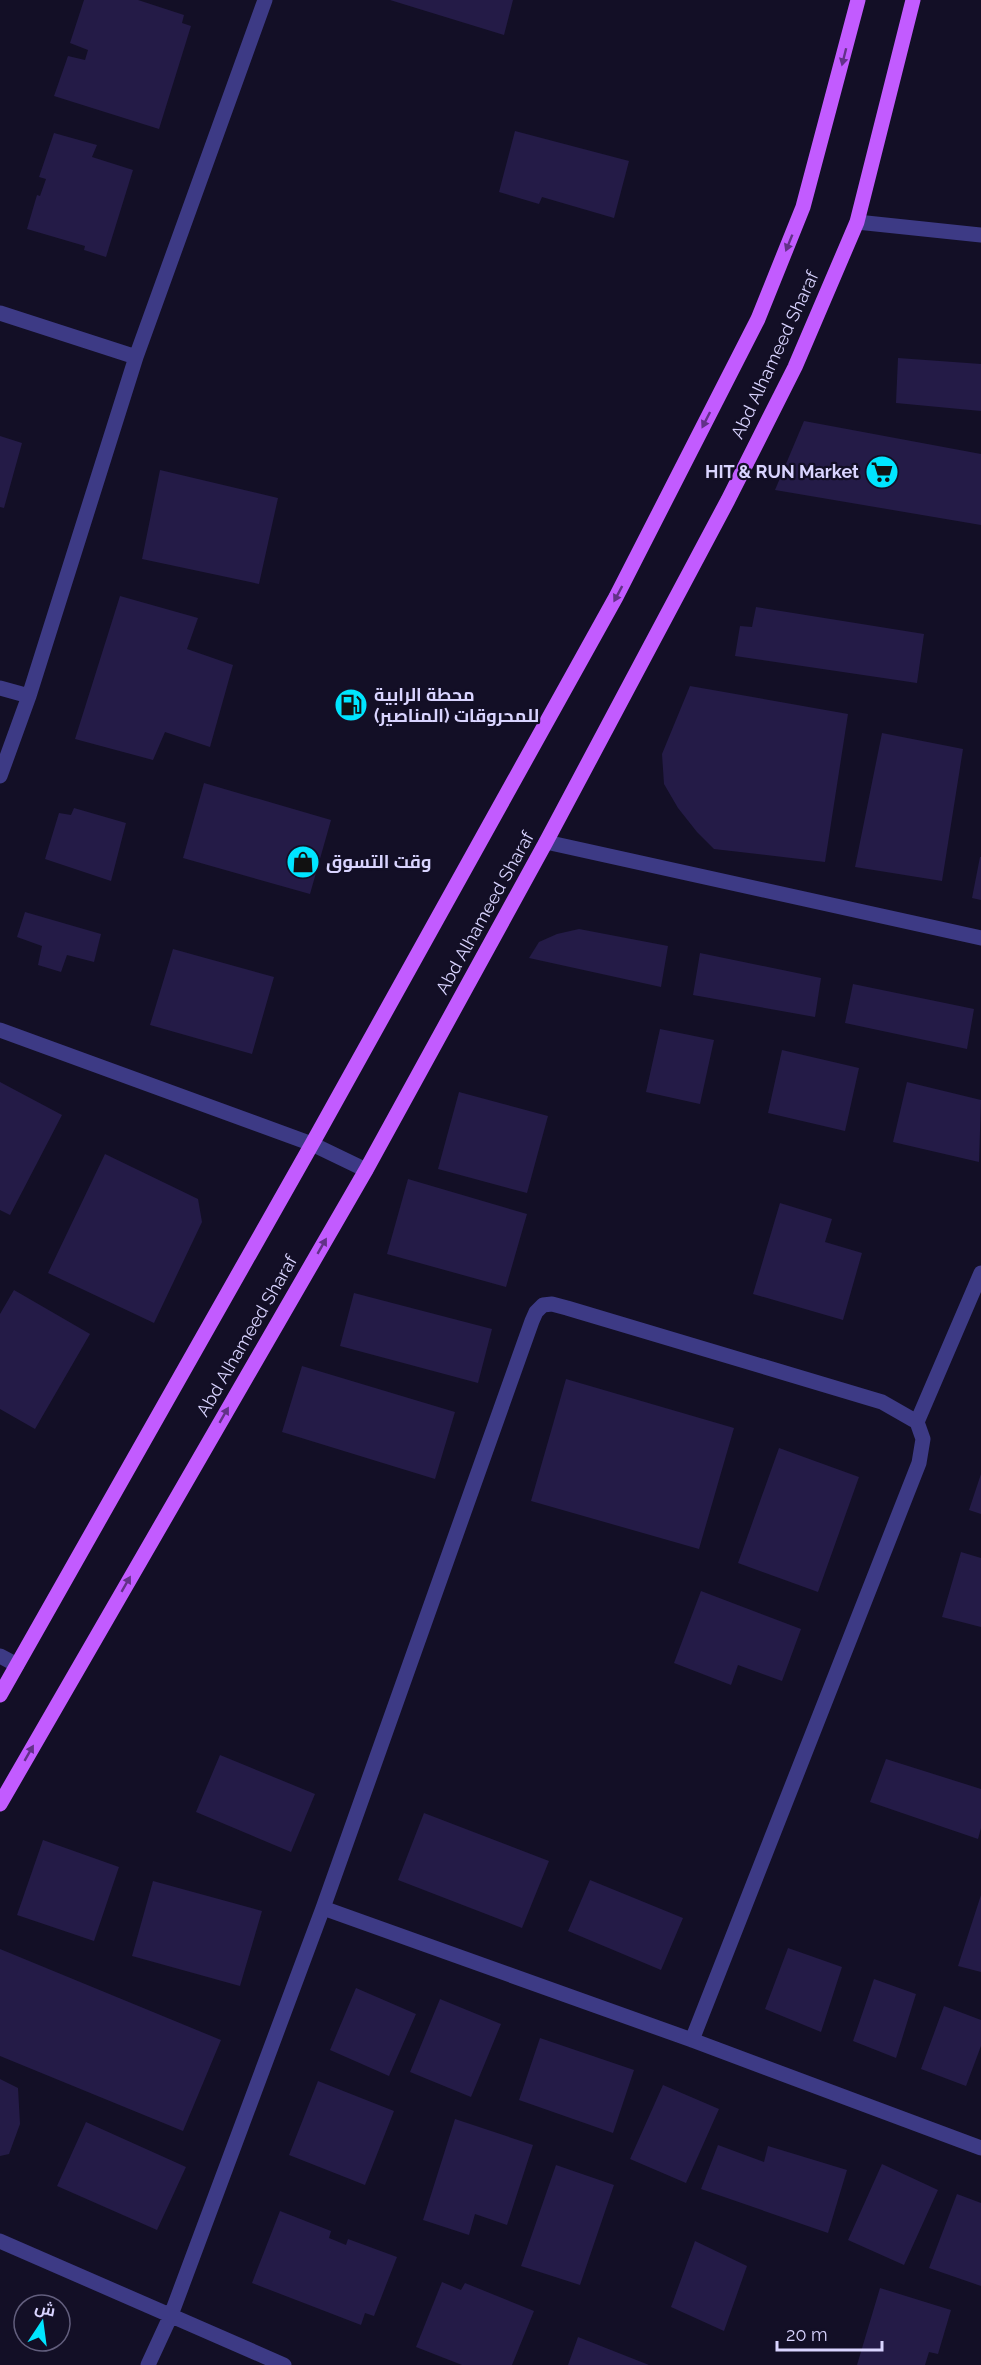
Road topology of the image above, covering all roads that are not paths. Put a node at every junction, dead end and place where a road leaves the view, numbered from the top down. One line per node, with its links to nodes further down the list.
1 (265, 0): 7 (street)
2 (858, 0): 14 (main road, Abd Alhameed Sharaf, one-way to 14)
3 (913, 0): 4 (main road, Abd Alhameed Sharaf)
4 (857, 222): 5 (street); 11 (main road, Abd Alhameed Sharaf)
5 (981, 235)
6 (0, 313): 7 (street)
7 (136, 357): 9 (street)
8 (0, 688): 9 (street)
9 (29, 696): 10 (street)
10 (0, 776)
11 (546, 842): 12 (street); 15 (main road, Abd Alhameed Sharaf)
12 (981, 938)
13 (0, 1030): 14 (street)
14 (312, 1144): 15 (street); 19 (main road, Abd Alhameed Sharaf)
15 (366, 1170): 21 (main road, Abd Alhameed Sharaf, one-way to 15)
16 (981, 1273): 17 (street)
17 (917, 1422): 22 (street); 23 (street)
18 (0, 1656): 19 (street)
19 (17, 1665): 20 (main road, Abd Alhameed Sharaf)
20 (0, 1695)
21 (0, 1804)
22 (323, 1908): 23 (street); 26 (street)
23 (692, 2040): 24 (street)
24 (981, 2148)
25 (0, 2241): 26 (street)
26 (171, 2315): 27 (street); 28 (street)
27 (148, 2365)
28 (284, 2365)

